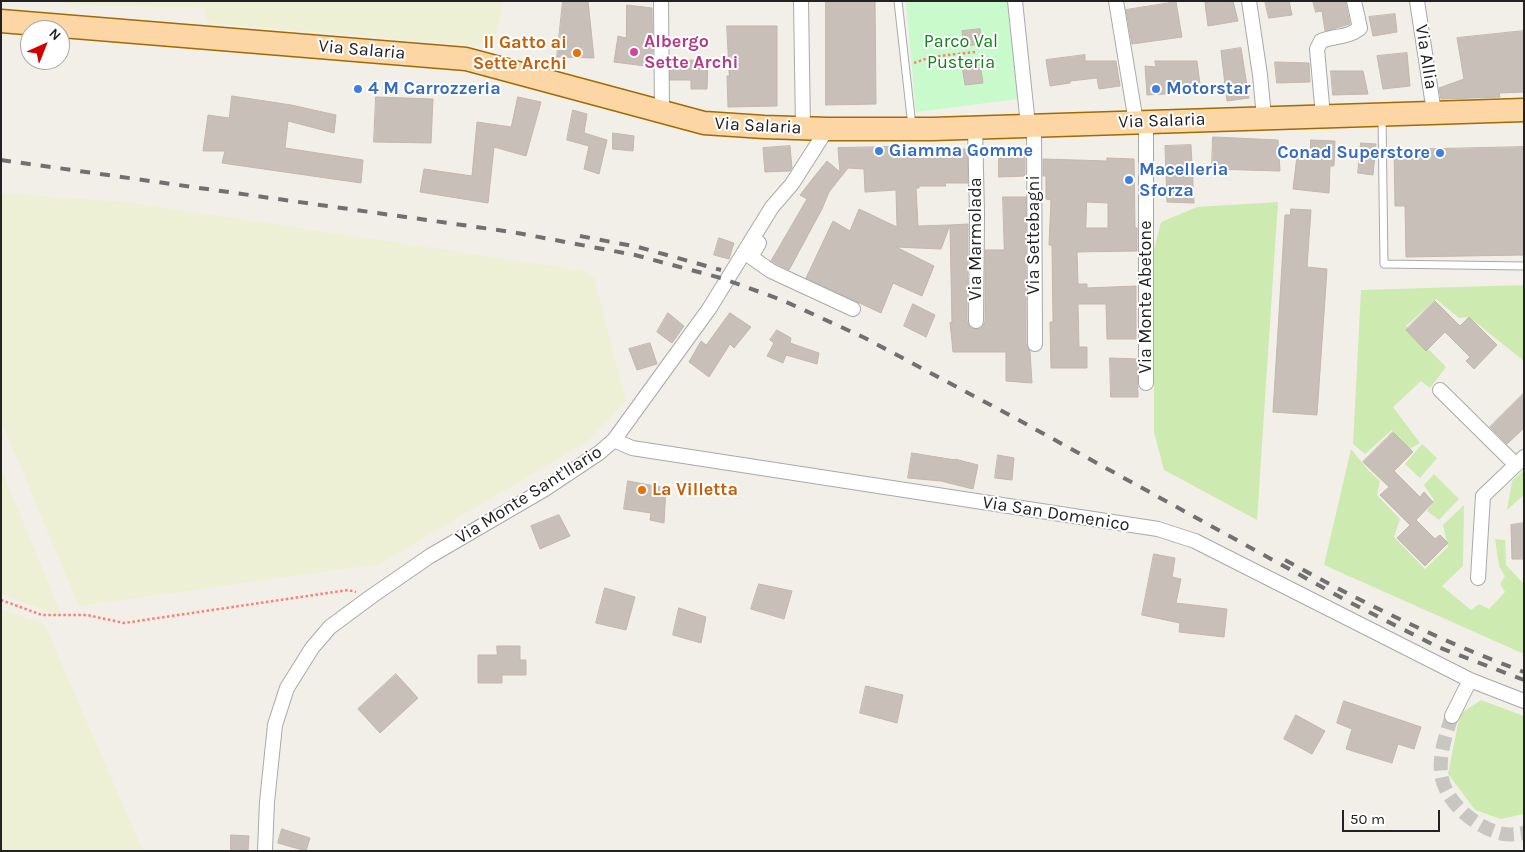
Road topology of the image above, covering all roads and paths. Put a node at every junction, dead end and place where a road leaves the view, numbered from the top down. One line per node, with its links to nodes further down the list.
1 (662, 1): 13 (street)
2 (801, 1): 21 (street)
3 (898, 1): 11 (lane)
4 (1015, 1): 19 (street, Via Settebagni)
5 (1116, 1): 18 (street, Via Monte Abetone)
6 (1249, 1): 17 (street)
7 (1354, 1): 16 (street)
8 (1417, 1): 14 (street, Via Allia)
9 (1, 21): 13 (main road, Via Salaria)
10 (975, 52): 11 (path)
11 (906, 67): 23 (lane)
12 (1524, 110): 14 (main road, Via Salaria)
13 (662, 111): 21 (main road, Via Salaria)
14 (1434, 112): 15 (main road, Via Salaria)
15 (1382, 114): 16 (main road, Via Salaria); 25 (lane)
16 (1323, 116): 17 (main road, Via Salaria)
17 (1264, 117): 18 (main road, Via Salaria)
18 (1141, 122): 19 (main road, Via Salaria); 29 (street, Via Monte Abetone)
19 (1031, 125): 20 (main road, Via Salaria); 28 (street, Via Settebagni)
20 (975, 127): 23 (main road, Via Salaria); 27 (street, Via Marmolada)
21 (802, 128): 22 (main road, Via Salaria)
22 (827, 129): 23 (main road, Via Salaria); 24 (street, Via Monte Sant'Ilario)
23 (912, 129)
24 (781, 197): 26 (street); 31 (street, Via Monte Sant'Ilario)
25 (1524, 266)
26 (853, 309)
27 (976, 321)
28 (1035, 344)
29 (1146, 383)
30 (1440, 390): 32 (street)
31 (614, 440): 34 (street, Via Monte Sant'Ilario); 36 (street, Via San Domenico)
32 (1520, 461): 33 (street)
33 (1478, 578)
34 (372, 596): 35 (path); 39 (street, Via Monte Sant'Ilario)
35 (1, 600)
36 (1470, 680): 37 (street, Via San Domenico); 38 (street)
37 (1524, 701)
38 (1452, 716)
39 (265, 851)

